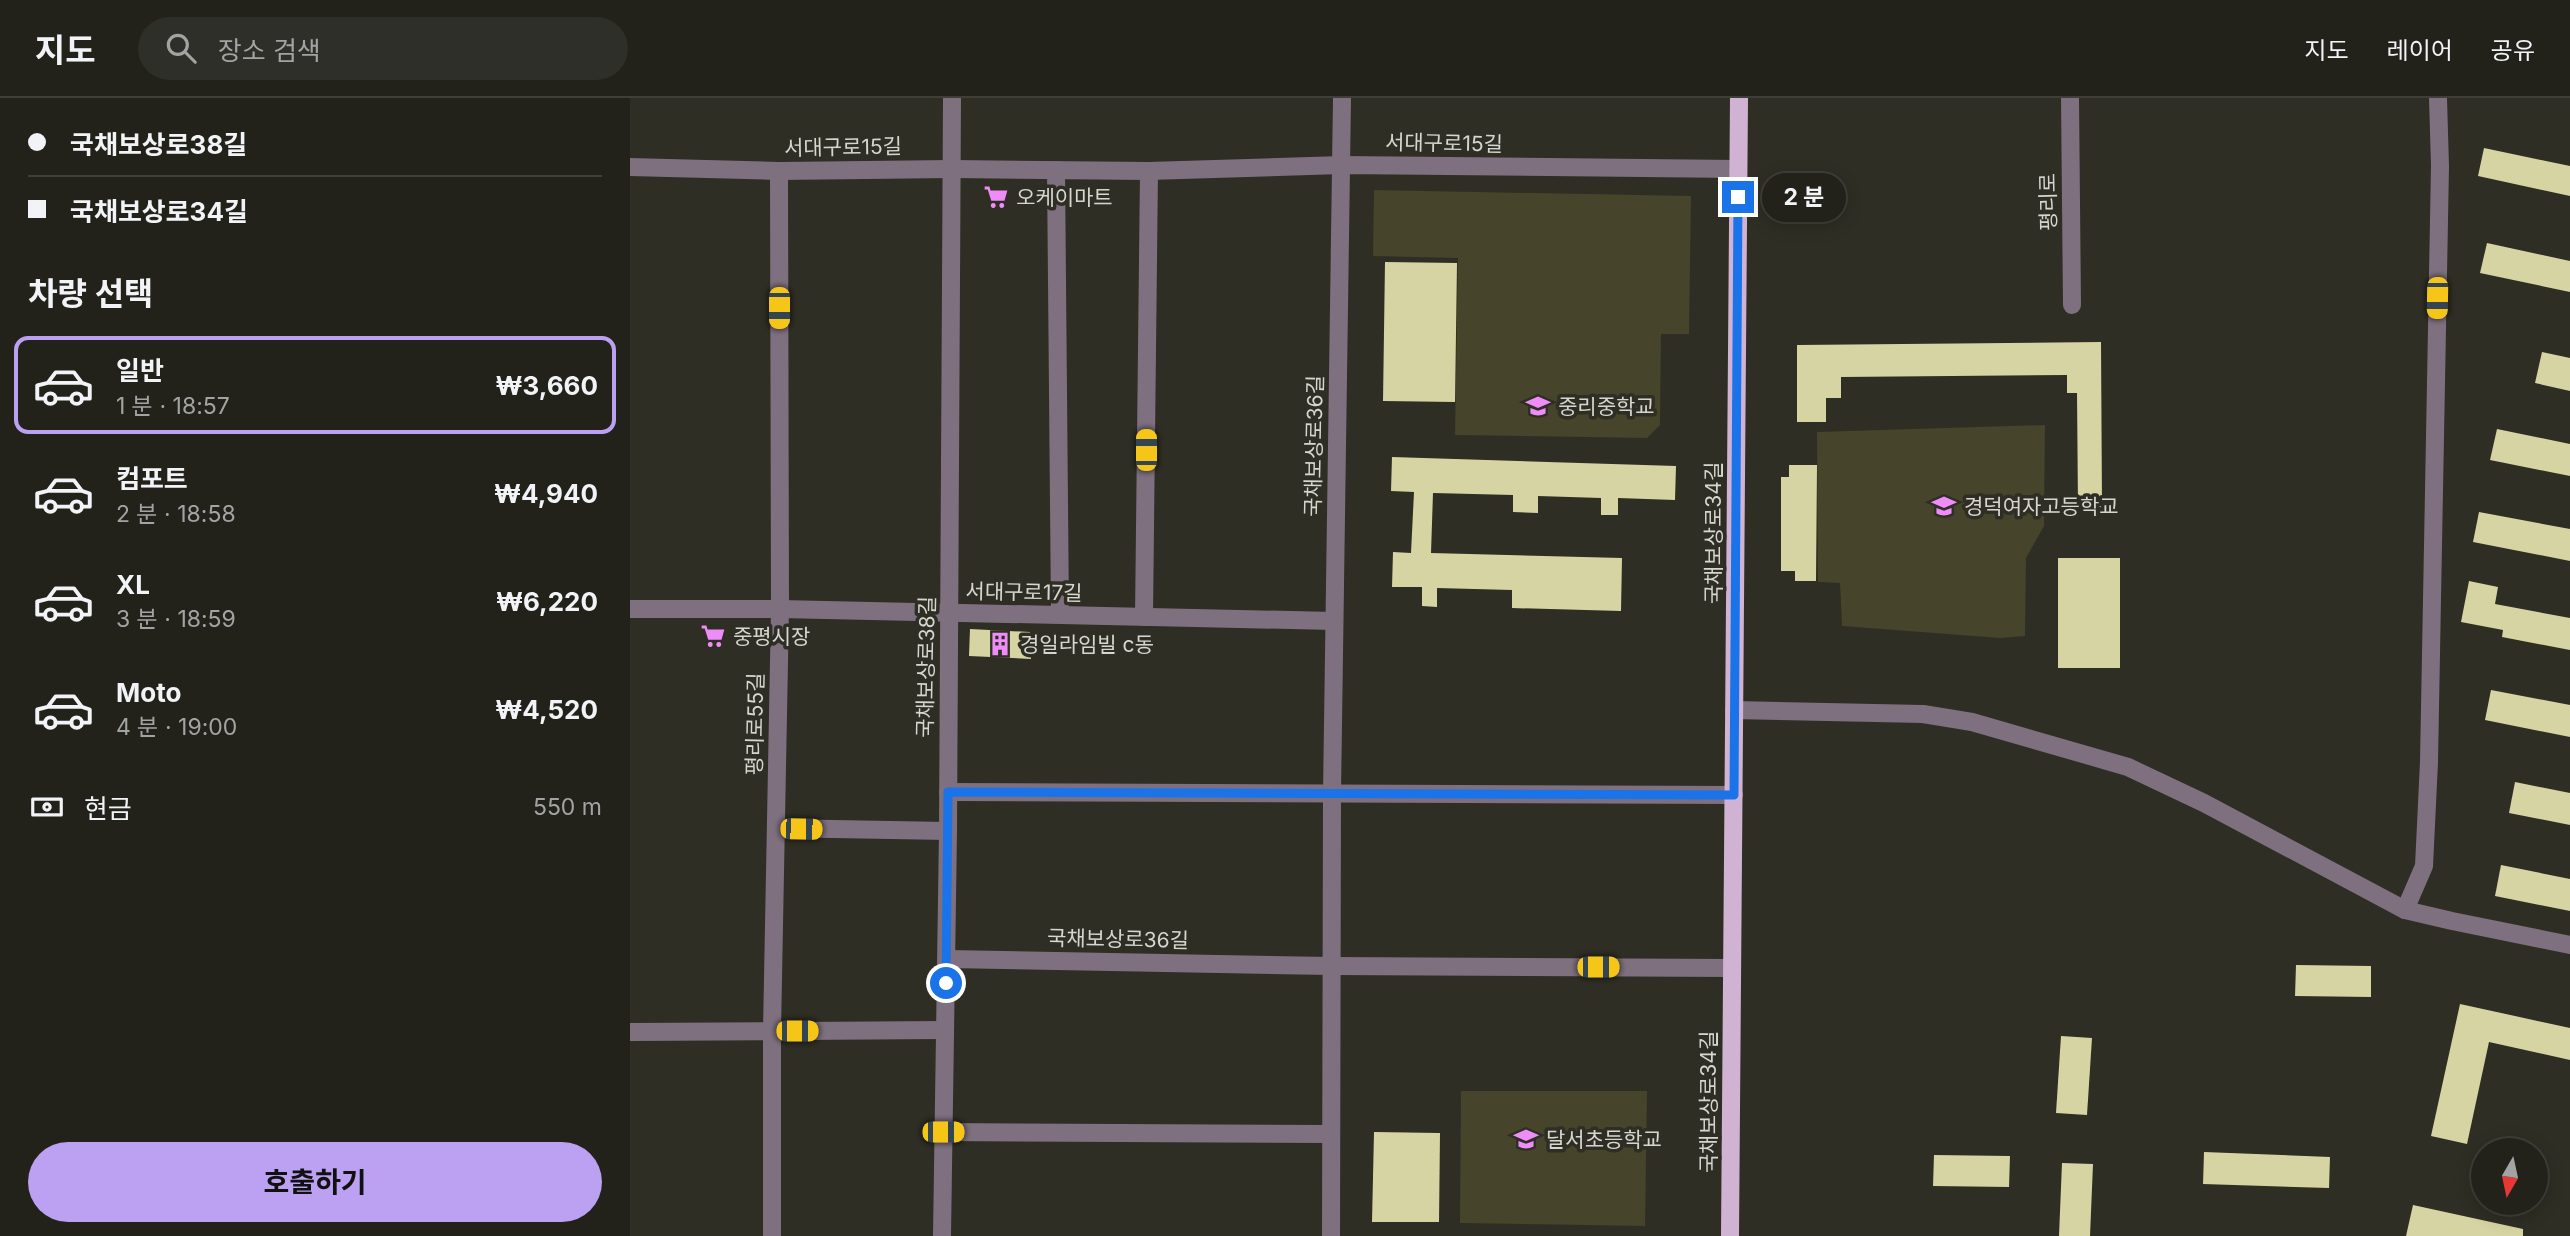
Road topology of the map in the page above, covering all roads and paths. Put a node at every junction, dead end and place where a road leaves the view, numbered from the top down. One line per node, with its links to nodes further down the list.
1 (952, 98): 8 (street, 국채보상로38길)
2 (1342, 98): 6 (street, 국채보상로36길)
3 (1739, 98): 9 (main road, 국채보상로34길)
4 (2070, 98): 13 (street, 평리로)
5 (2438, 98): 26 (street)
6 (1342, 165): 9 (street, 서대구로15길); 12 (street, 서대구로15길); 19 (street, 국채보상로36길)
7 (630, 167): 11 (street, 서대구로15길)
8 (952, 169): 10 (street, 서대구로15길); 11 (street, 서대구로15길); 16 (street, 국채보상로38길)
9 (1738, 169): 20 (main road, 국채보상로34길)
10 (1056, 170): 12 (street, 서대구로15길); 17 (street)
11 (779, 171): 15 (street, 평리로55길)
12 (1149, 171): 18 (street)
13 (2072, 305)
14 (630, 609): 15 (street, 서대구로17길)
15 (780, 609): 16 (street, 서대구로17길); 24 (street, 평리로55길)
16 (950, 613): 17 (street, 서대구로17길); 21 (street, 국채보상로38길)
17 (1060, 614): 18 (street, 서대구로17길)
18 (1144, 617): 19 (street, 서대구로17길)
19 (1334, 621): 22 (street, 국채보상로36길)
20 (1734, 710): 23 (main road, 국채보상로34길); 26 (street)
21 (948, 792): 22 (street); 25 (street, 국채보상로38길)
22 (1332, 794): 23 (street); 29 (street, 국채보상로36길)
23 (1734, 795): 30 (main road, 국채보상로34길)
24 (776, 828): 25 (street); 32 (street, 평리로55길)
25 (948, 831): 28 (street, 국채보상로38길)
26 (2406, 910): 27 (street)
27 (2570, 945)
28 (947, 959): 29 (street, 국채보상로36길); 31 (street, 국채보상로38길)
29 (1331, 966): 30 (street); 35 (street, 국채보상로36길)
30 (1732, 968): 39 (main road, 국채보상로34길)
31 (944, 1030): 32 (street); 34 (street, 국채보상로38길)
32 (772, 1031): 33 (street); 36 (street, 평리로55길)
33 (630, 1032)
34 (943, 1132): 35 (street); 37 (street, 국채보상로38길)
35 (1330, 1133): 38 (street, 국채보상로36길)
36 (772, 1236)
37 (942, 1236)
38 (1331, 1236)
39 (1730, 1236)

